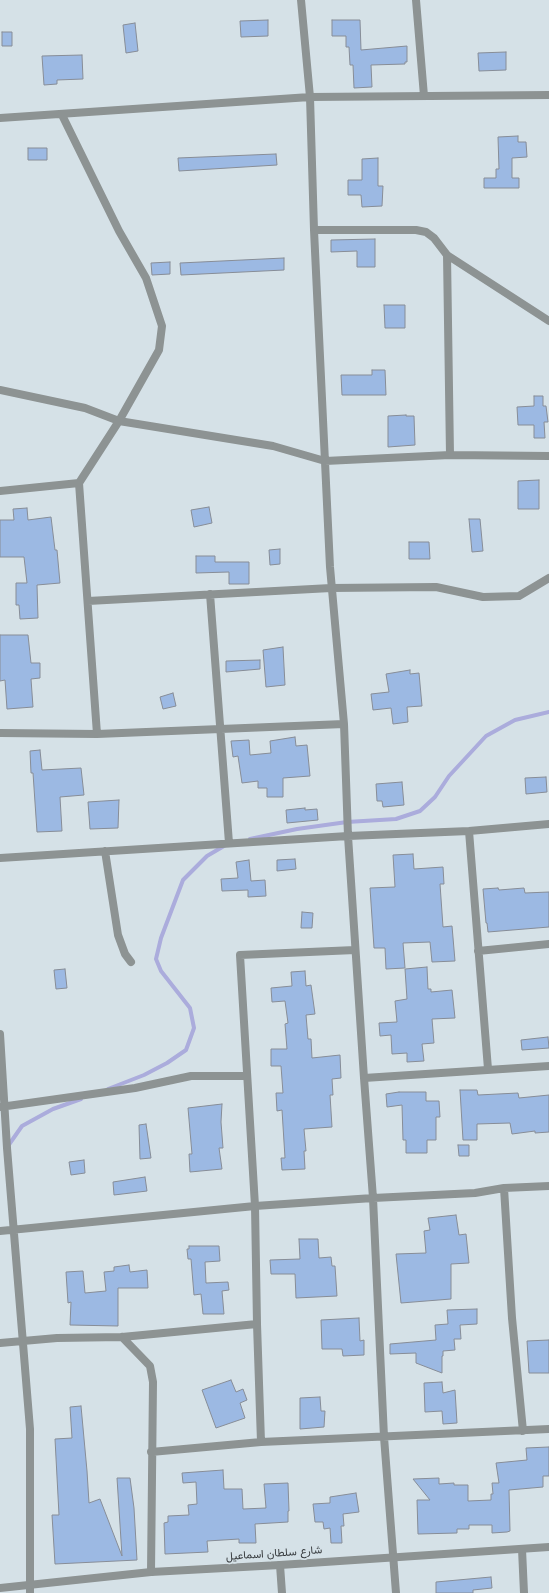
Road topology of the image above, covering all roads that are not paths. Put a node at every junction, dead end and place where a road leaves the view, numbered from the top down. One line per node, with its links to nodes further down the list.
1 (301, 0): 5 (street)
2 (416, 0): 4 (street)
3 (549, 95): 4 (street)
4 (424, 96): 5 (street)
5 (310, 97): 6 (street); 8 (street)
6 (62, 115): 7 (street); 12 (street)
7 (0, 118)
8 (314, 230): 9 (street); 15 (street)
9 (447, 255): 10 (street); 13 (street)
10 (549, 321)
11 (0, 390): 12 (street)
12 (119, 421): 15 (street); 16 (street)
13 (450, 455): 14 (street); 15 (street)
14 (549, 456)
15 (325, 461): 19 (street)
16 (79, 483): 17 (street); 21 (street)
17 (0, 491)
18 (549, 578): 19 (street)
19 (331, 588): 20 (street); 22 (street)
20 (210, 594): 21 (street); 23 (street)
21 (88, 601): 25 (street)
22 (344, 724): 23 (street); 28 (street)
23 (220, 729): 25 (street); 29 (street)
24 (0, 733): 25 (street)
25 (97, 734)
26 (549, 824): 27 (street)
27 (469, 831): 28 (street); 34 (street)
28 (348, 836): 29 (street); 33 (street)
29 (229, 843): 30 (street)
30 (105, 851): 31 (street); 35 (street)
31 (0, 858)
32 (549, 944): 34 (street)
33 (356, 950): 39 (street); 40 (street)
34 (478, 951): 38 (street)
35 (131, 962)
36 (0, 1034): 41 (street)
37 (549, 1066): 38 (street)
38 (488, 1069): 40 (street)
39 (247, 1076): 41 (street); 45 (street)
40 (364, 1078): 44 (street)
41 (2, 1107): 46 (street)
42 (549, 1186): 43 (street)
43 (504, 1188): 44 (street); 53 (street)
44 (373, 1198): 45 (street); 54 (street)
45 (255, 1206): 46 (street); 48 (street)
46 (13, 1230): 47 (street); 50 (street)
47 (0, 1231)
48 (257, 1324): 49 (street); 55 (street)
49 (122, 1337): 50 (street); 56 (street)
50 (23, 1340): 51 (street); 63 (street)
51 (0, 1343)
52 (549, 1429): 53 (street)
53 (523, 1431): 54 (street)
54 (384, 1437): 55 (street); 59 (street)
55 (261, 1442): 56 (street)
56 (151, 1452): 61 (street)
57 (549, 1547): 58 (street, شارع سلطان اسماعيل)
58 (522, 1549): 59 (street, شارع سلطان اسماعيل); 66 (street)
59 (392, 1557): 60 (street, شارع سلطان اسماعيل); 65 (street)
60 (280, 1565): 61 (street, شارع سلطان اسماعيل); 64 (street)
61 (151, 1572): 63 (street, شارع سلطان اسماعيل)
62 (0, 1588): 63 (street, شارع سلطان اسماعيل)
63 (30, 1589)
64 (282, 1593)
65 (396, 1593)
66 (524, 1593)

